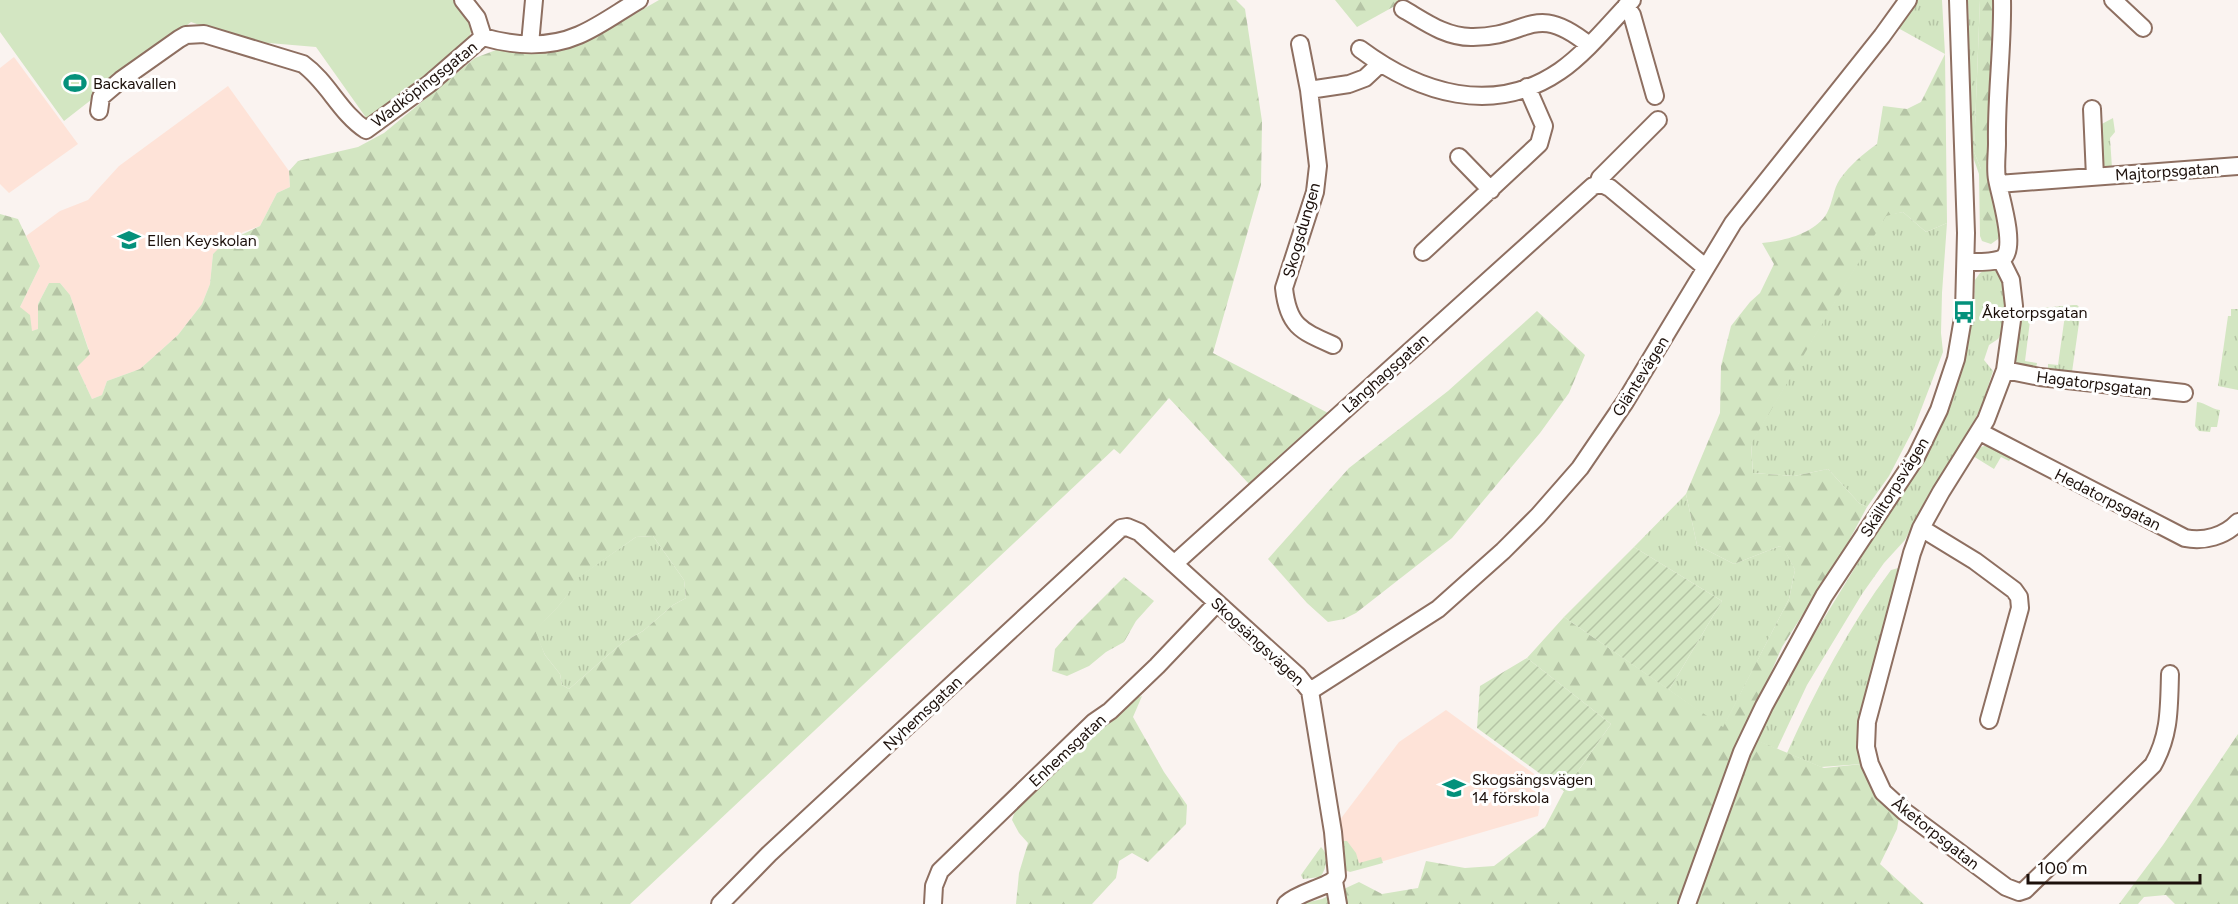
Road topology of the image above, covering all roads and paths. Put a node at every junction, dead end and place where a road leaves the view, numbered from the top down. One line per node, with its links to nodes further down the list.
1 (463, 0): 11 (street, Wadköpingsgatan)
2 (534, 0): 12 (street)
3 (639, 0): 12 (street)
4 (1908, 0): 32 (street, Gläntevägen)
5 (1958, 0): 31 (street, Skälltorpsvägen)
6 (2002, 0): 27 (street)
7 (2112, 0): 10 (street)
8 (1630, 2): 14 (street); 19 (street)
9 (1403, 9): 14 (street)
10 (2143, 28)
11 (483, 37): 12 (street); 21 (street, Wadköpingsgatan)
12 (530, 44)
13 (1300, 44): 18 (street, Skogsdungen)
14 (1589, 45): 17 (street)
15 (1360, 49): 16 (street)
16 (1380, 64): 17 (street); 18 (street)
17 (1527, 87): 28 (street)
18 (1309, 90): 33 (street, Skogsdungen)
19 (1655, 96)
20 (2092, 109): 25 (street, Majtorpsgatan)
21 (99, 111)
22 (1658, 120): 26 (street, Långhagsgatan)
23 (1460, 157): 28 (street)
24 (2238, 166): 25 (street, Majtorpsgatan)
25 (2095, 177): 27 (street, Majtorpsgatan)
26 (1598, 184): 32 (street); 40 (street, Långhagsgatan)
27 (1998, 184): 30 (street)
28 (1491, 190): 29 (street)
29 (1423, 252)
30 (2001, 260): 31 (street); 34 (street, Åketorpsgatan)
31 (1965, 262): 50 (street, Skälltorpsvägen)
32 (1706, 267): 43 (street, Gläntevägen)
33 (1333, 345)
34 (2005, 370): 35 (street, Hagatorpsgatan); 36 (street, Åketorpsgatan)
35 (2184, 393)
36 (1980, 432): 37 (street, Hedatorpsgatan); 39 (street, Åketorpsgatan)
37 (2238, 522)
38 (1127, 527): 40 (street, Skogsängsvägen); 46 (street, Nyhemsgatan)
39 (1921, 528): 42 (street, Åketorpsgatan); 44 (street)
40 (1174, 564): 41 (street, Skogsängsvägen)
41 (1217, 603): 43 (street, Skogsängsvägen); 47 (street, Enhemsgatan)
42 (2170, 674)
43 (1310, 691): 45 (street, Skogsängsvägen)
44 (1989, 720)
45 (1334, 881): 48 (street); 49 (street, Skogsängsvägen)
46 (720, 904)
47 (933, 904)
48 (1286, 904)
49 (1338, 904)
50 (1687, 904)

